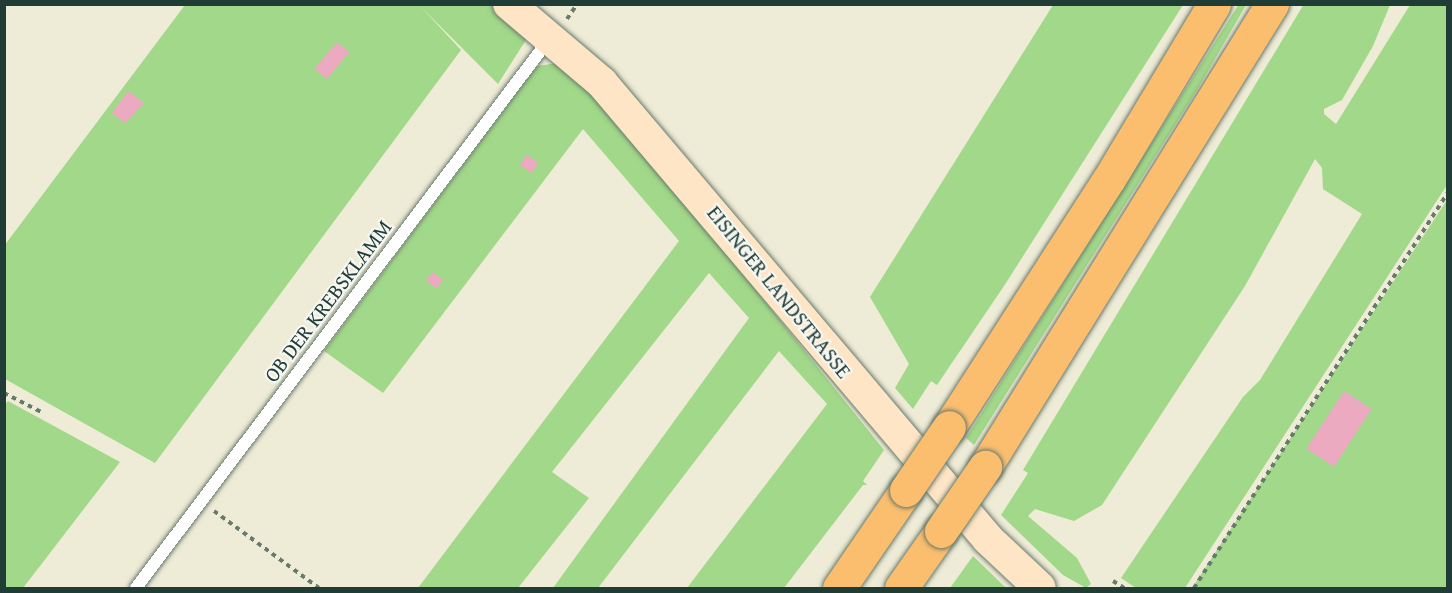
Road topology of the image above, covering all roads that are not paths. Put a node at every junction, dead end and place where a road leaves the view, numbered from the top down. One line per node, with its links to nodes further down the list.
1 (509, 4): 4 (main road, EISINGER LANDSTRASSE)
2 (1214, 4): 6 (highway, bridge)
3 (1272, 4): 7 (highway, bridge)
4 (551, 37): 5 (lane, OB DER KREBSKLAMM); 8 (main road, EISINGER LANDSTRASSE)
5 (136, 588)
6 (839, 588)
7 (901, 588)
8 (1040, 588)

